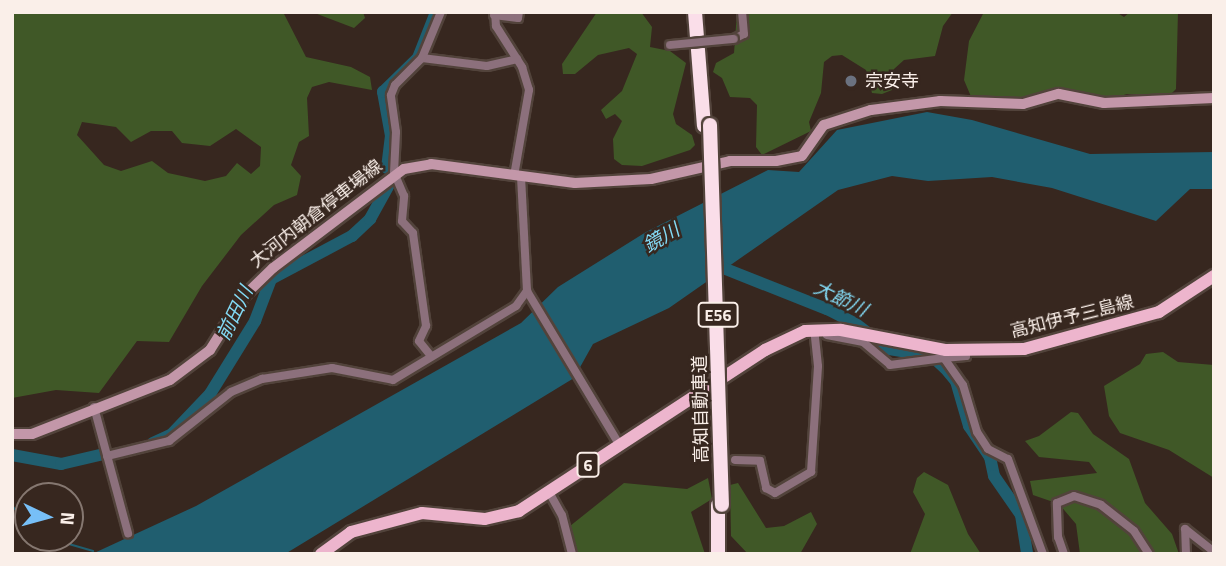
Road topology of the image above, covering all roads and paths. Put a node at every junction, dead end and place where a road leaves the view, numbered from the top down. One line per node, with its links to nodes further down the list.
1 (441, 12): 8 (street)
2 (519, 12): 6 (street)
3 (695, 12): 11 (highway, 高知自動車道 / E56)
4 (701, 12): 11 (highway, 高知自動車道 / E56)
5 (742, 12): 7 (street, bridge)
6 (494, 14): 9 (street)
7 (670, 45)
8 (422, 58): 9 (street); 12 (street)
9 (517, 59): 13 (street)
10 (1214, 97): 13 (main road, 大河内朝倉停車場線)
11 (707, 125): 29 (highway, 高知自動車道 / E56, bridge)
12 (394, 173): 13 (main road, 大河内朝倉停車場線); 17 (street); 19 (main road, 大河内朝倉停車場線)
13 (517, 177): 15 (street)
14 (1214, 276): 18 (main road, 高知伊予三島線 / 6)
15 (529, 293): 17 (street); 21 (street)
16 (820, 329): 18 (main road, 高知伊予三島線 / 6); 18 (street); 21 (main road, 高知伊予三島線 / 6); 23 (street)
17 (431, 356): 22 (street)
18 (938, 356): 30 (street)
19 (94, 407): 20 (main road, 大河内朝倉停車場線); 22 (street)
20 (12, 434)
21 (619, 444): 24 (main road, 高知伊予三島線 / 6)
22 (107, 456): 25 (street)
23 (735, 460)
24 (549, 492): 27 (main road, 高知伊予三島線 / 6); 28 (street)
25 (128, 533)
26 (1214, 552): 33 (street)
27 (321, 554)
28 (572, 554)
29 (720, 554)
30 (1043, 554)
31 (1064, 554): 32 (street)
32 (1149, 554)
33 (1186, 554)

